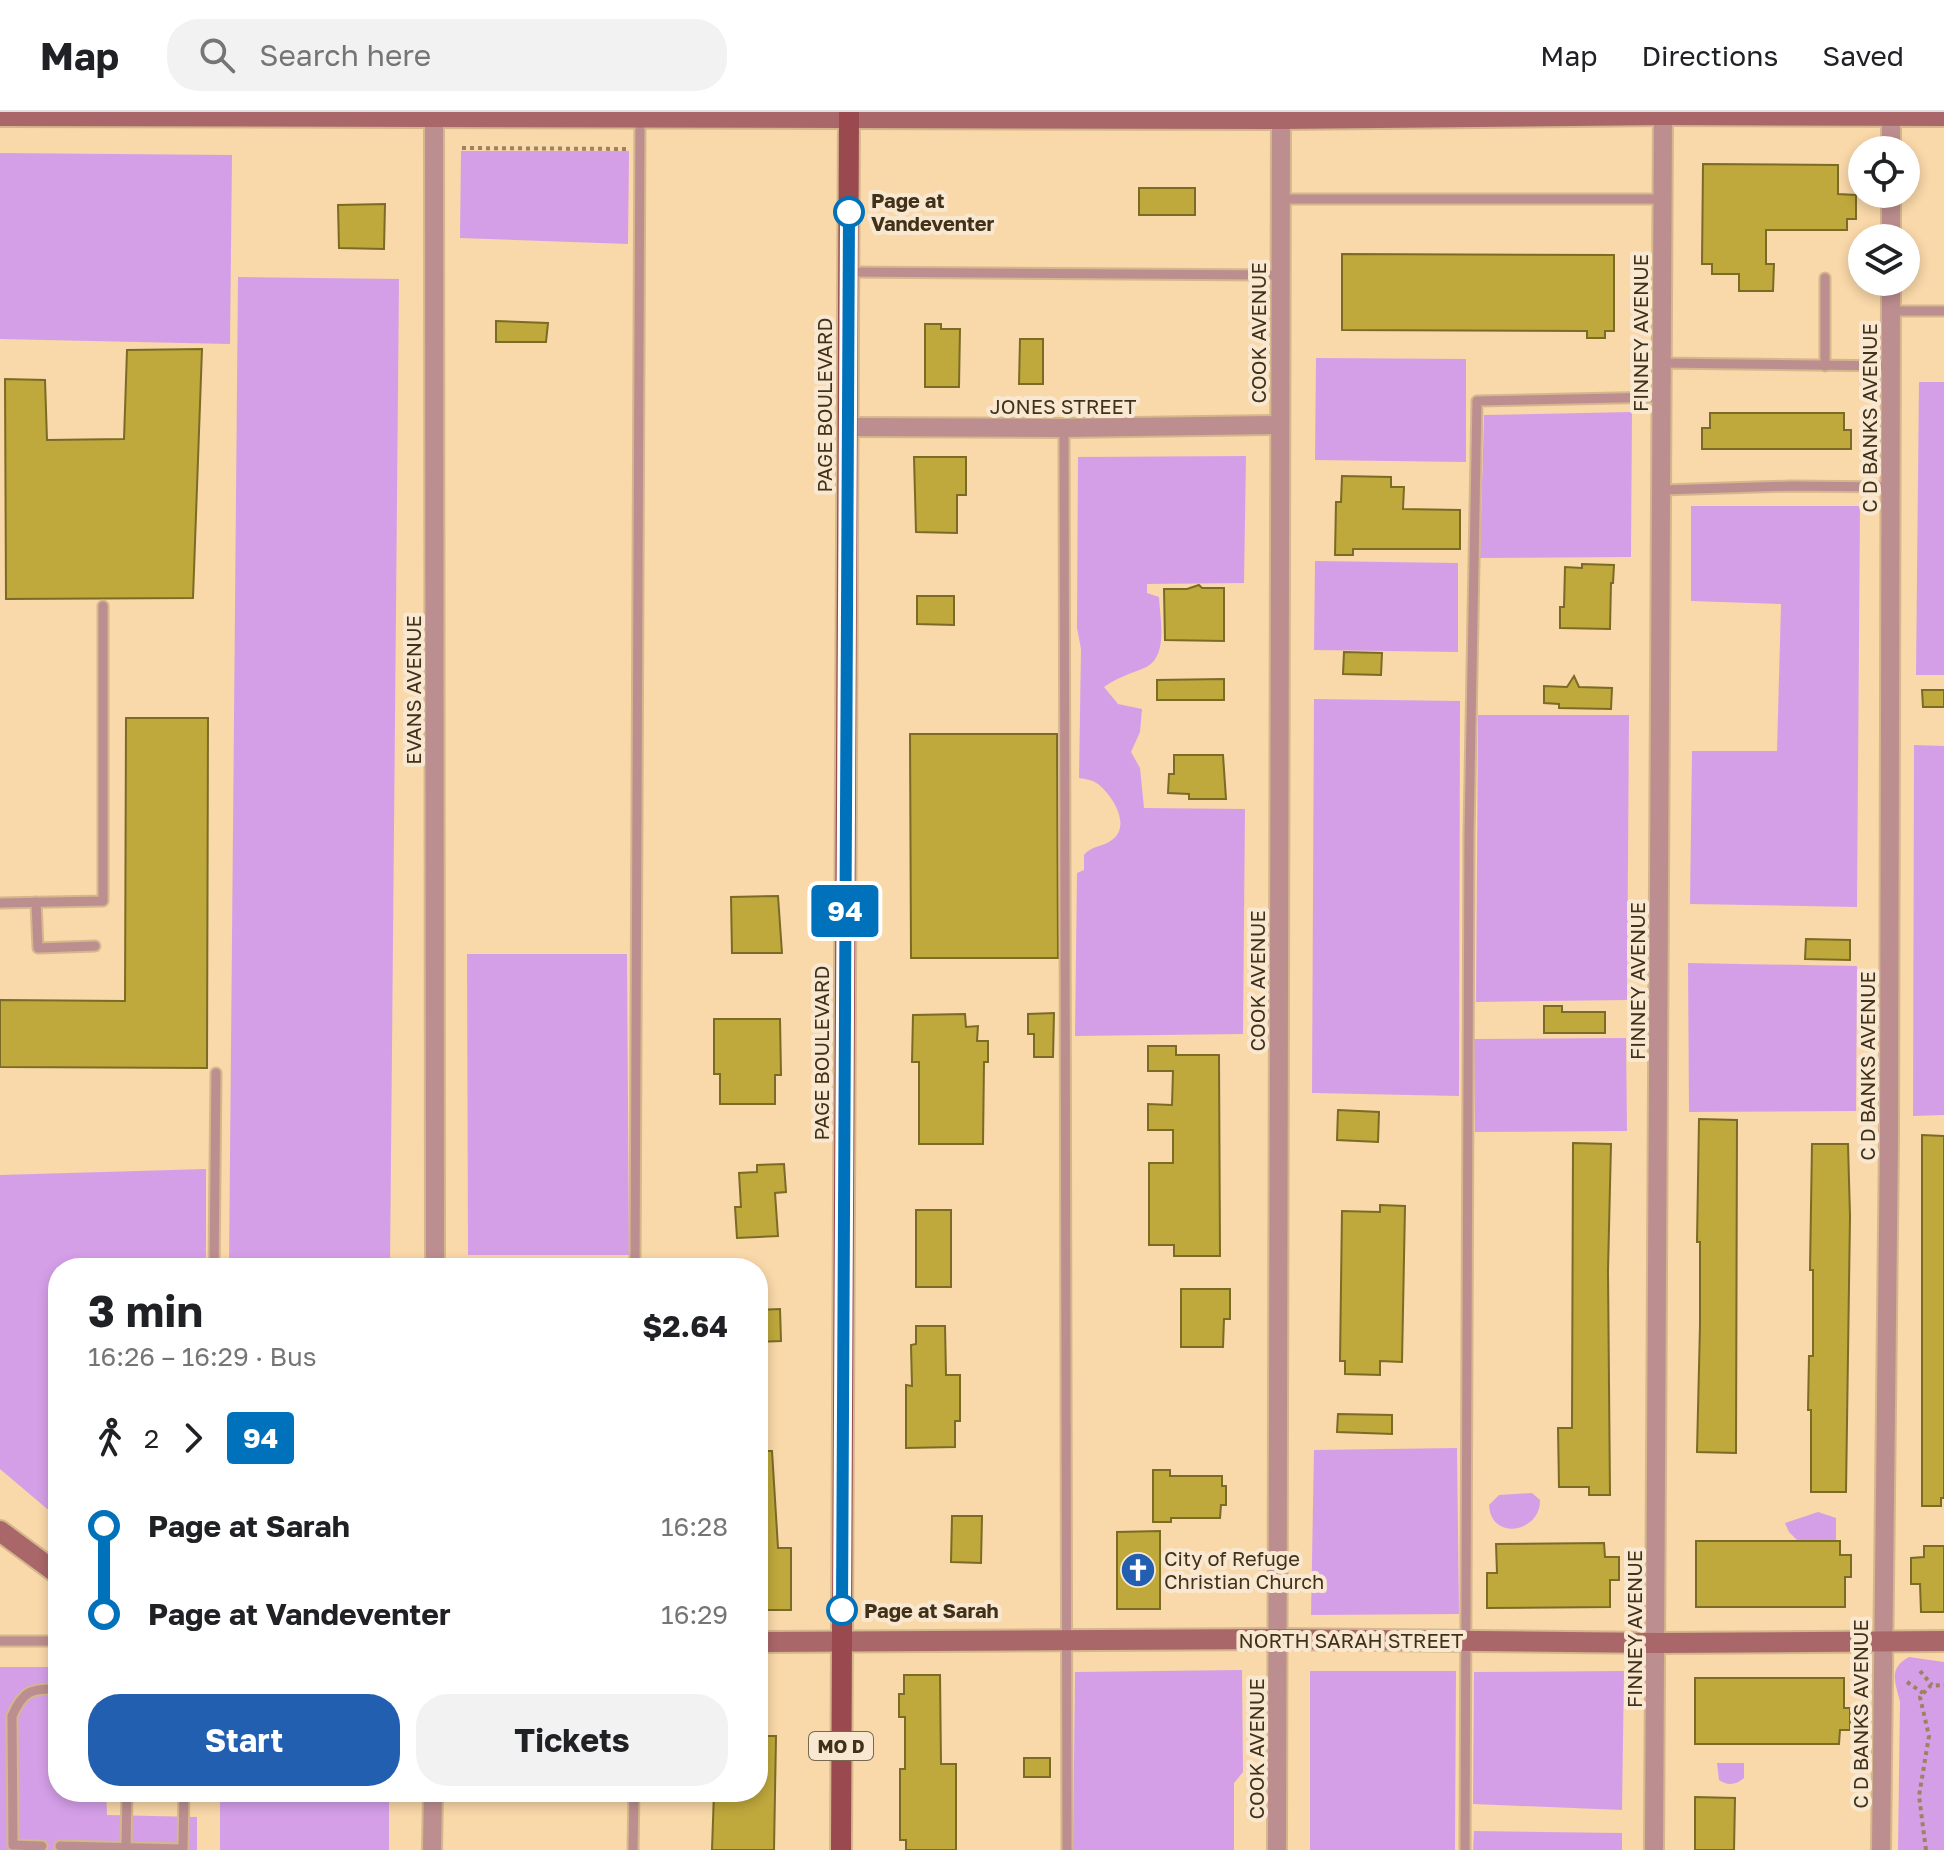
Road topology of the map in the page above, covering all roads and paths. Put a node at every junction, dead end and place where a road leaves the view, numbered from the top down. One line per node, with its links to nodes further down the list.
1 (249, 114): 2 (main road); 10 (main road)
2 (434, 114): 3 (main road); 39 (street, EVANS AVENUE)
3 (640, 114): 4 (main road); 40 (lane)
4 (849, 114): 8 (main road); 18 (main road, PAGE BOULEVARD / MO D)
5 (1476, 114): 6 (main road); 11 (main road)
6 (1663, 114): 7 (main road); 17 (street, FINNEY AVENUE)
7 (1862, 114): 9 (main road)
8 (1072, 115): 11 (main road)
9 (1891, 115): 12 (main road); 13 (street)
10 (0, 116)
11 (1280, 116): 16 (street, COOK AVENUE)
12 (1944, 116)
13 (1891, 136)
14 (462, 148): 15 (path)
15 (629, 149)
16 (1280, 199): 17 (lane); 19 (street, COOK AVENUE)
17 (1663, 199): 24 (street, FINNEY AVENUE)
18 (848, 272): 19 (lane); 29 (main road, PAGE BOULEVARD / MO D)
19 (1280, 275): 28 (street, COOK AVENUE)
20 (1825, 278): 25 (lane)
21 (1891, 296): 22 (street, C D BANKS AVENUE)
22 (1891, 311): 23 (lane); 26 (street, C D BANKS AVENUE)
23 (1944, 311)
24 (1662, 363): 25 (lane); 27 (street, FINNEY AVENUE)
25 (1825, 366): 26 (lane)
26 (1891, 366): 31 (street, C D BANKS AVENUE)
27 (1662, 397): 32 (street, FINNEY AVENUE); 47 (lane)
28 (1279, 425): 30 (street, JONES STREET); 43 (street, COOK AVENUE)
29 (848, 427): 30 (street, JONES STREET); 50 (main road, PAGE BOULEVARD / MO D)
30 (1064, 428): 46 (lane)
31 (1890, 487): 32 (lane); 51 (street, C D BANKS AVENUE)
32 (1662, 490): 52 (street, FINNEY AVENUE)
33 (103, 606): 34 (lane)
34 (36, 902): 35 (lane); 36 (lane)
35 (0, 903)
36 (95, 946)
37 (216, 1073): 38 (lane)
38 (214, 1258)
39 (435, 1258)
40 (635, 1258)
41 (0, 1531): 42 (main road)
42 (48, 1567)
43 (1278, 1639): 46 (main road, NORTH SARAH STREET); 47 (main road, NORTH SARAH STREET); 70 (street, COOK AVENUE)
44 (0, 1641): 45 (lane)
45 (48, 1641)
46 (1066, 1641): 50 (main road, NORTH SARAH STREET); 69 (lane)
47 (1465, 1641): 52 (main road, NORTH SARAH STREET); 71 (lane)
48 (1944, 1641): 51 (main road, NORTH SARAH STREET)
49 (768, 1642): 50 (main road, NORTH SARAH STREET)
50 (842, 1642): 68 (main road, PAGE BOULEVARD / MO D)
51 (1882, 1642): 52 (main road, NORTH SARAH STREET); 73 (street, C D BANKS AVENUE)
52 (1657, 1643): 72 (street, FINNEY AVENUE)
53 (1920, 1671): 55 (path)
54 (1907, 1682): 58 (path)
55 (1932, 1685): 56 (path); 58 (path)
56 (1944, 1685)
57 (48, 1688): 63 (lane)
58 (1923, 1693): 74 (path)
59 (127, 1802): 65 (lane)
60 (184, 1802): 65 (lane)
61 (433, 1802): 66 (street)
62 (634, 1802): 67 (lane)
63 (42, 1846)
64 (60, 1846): 65 (lane)
65 (126, 1847)
66 (432, 1850)
67 (633, 1850)
68 (841, 1850)
69 (1067, 1850)
70 (1277, 1850)
71 (1465, 1850)
72 (1654, 1850)
73 (1881, 1850)
74 (1926, 1850)

